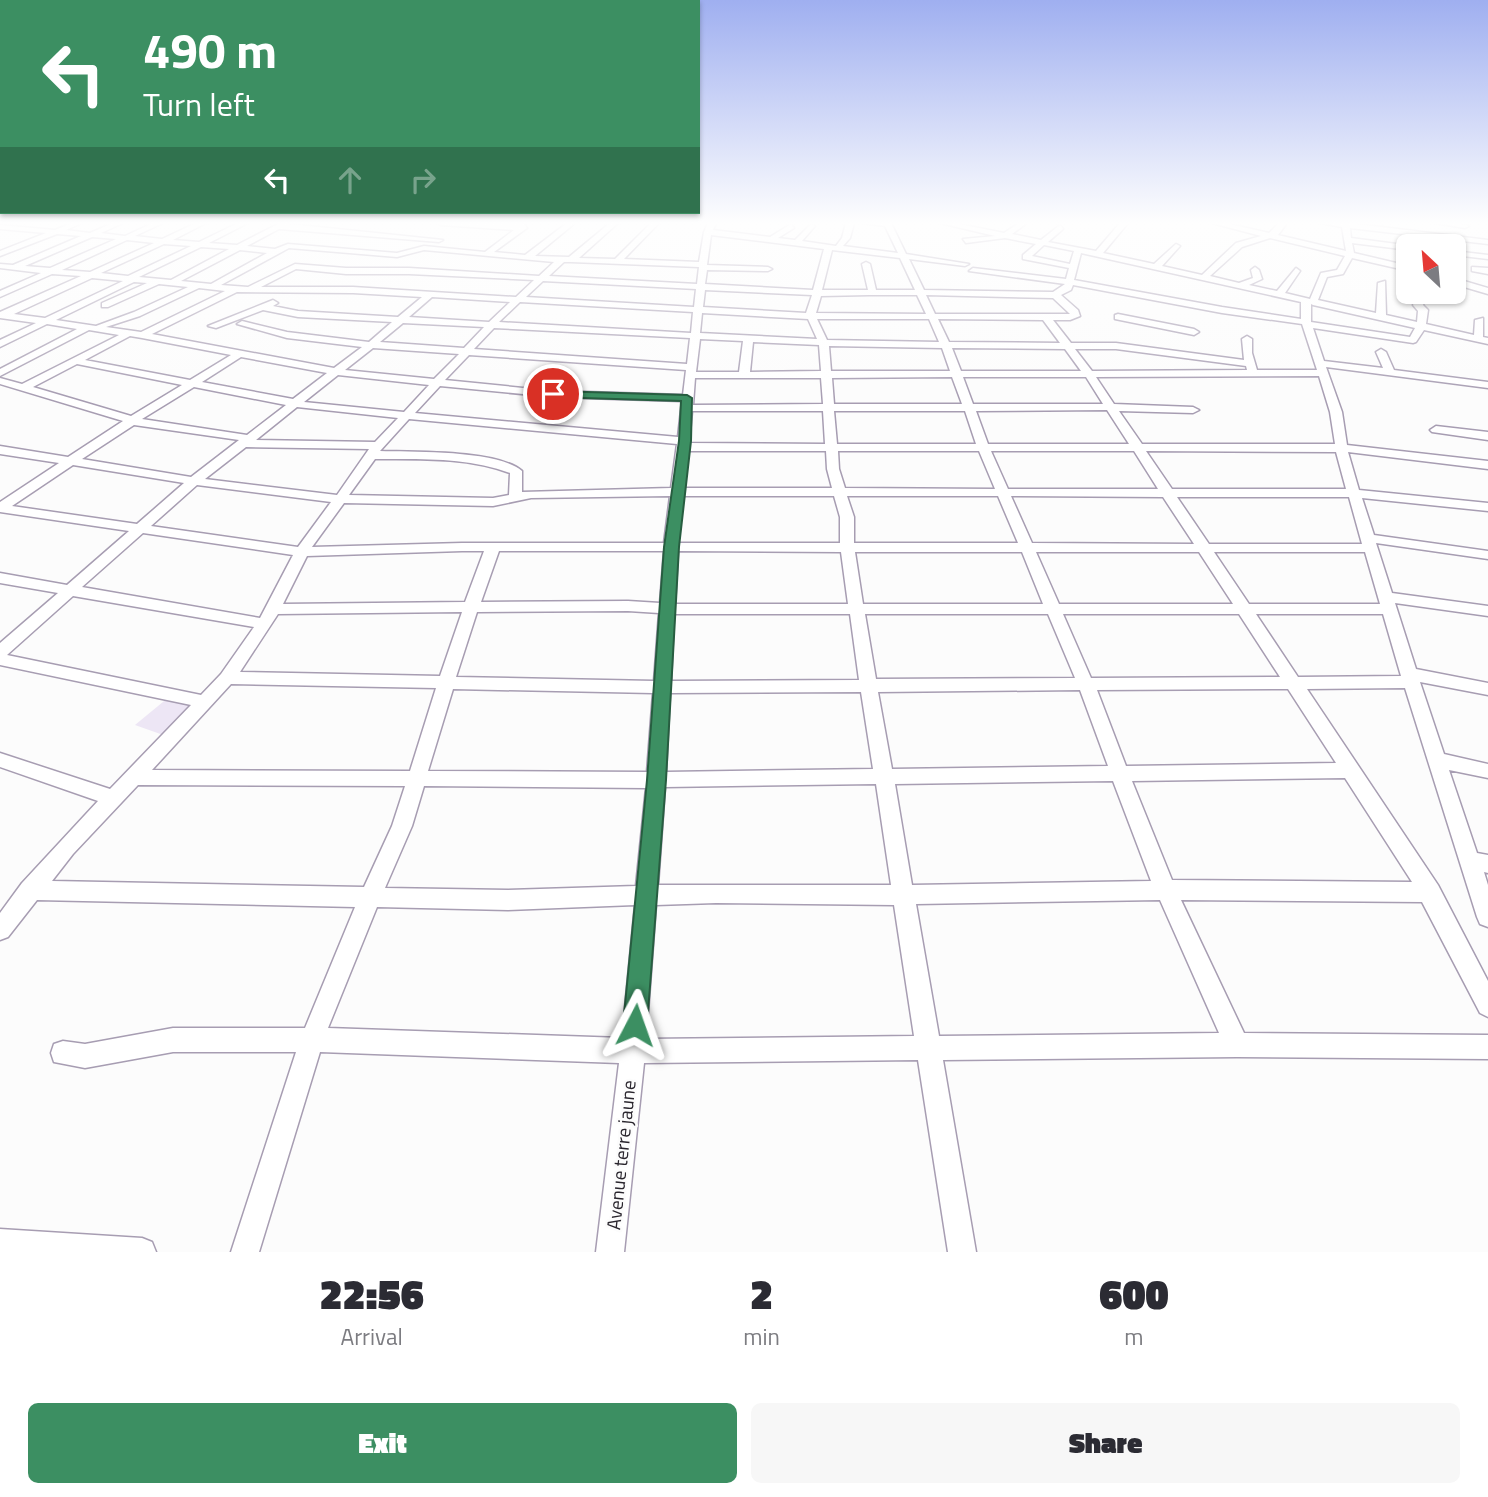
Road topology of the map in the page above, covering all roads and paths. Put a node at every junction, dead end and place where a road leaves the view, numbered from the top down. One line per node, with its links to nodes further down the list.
1 (28, 281): 38 (street)
2 (78, 281): 51 (street)
3 (126, 281): 59 (street)
4 (153, 281): 21 (street)
5 (175, 281): 23 (street)
6 (222, 281): 29 (street)
7 (266, 281): 32 (street)
8 (445, 281): 39 (street)
9 (537, 281): 43 (street)
10 (596, 281): 27 (street)
11 (702, 281): 27 (street, Avenue terre jaune)
12 (765, 281): 33 (street)
13 (819, 281): 35 (street)
14 (870, 281): 36 (street)
15 (916, 281): 37 (street)
16 (1059, 281): 24 (street)
17 (1218, 281): 28 (street)
18 (1251, 281): 28 (street)
19 (1289, 281): 42 (street)
20 (1320, 281): 44 (street)
21 (158, 282): 23 (street); 46 (street)
22 (1382, 283): 55 (street)
23 (170, 284): 26 (street)
24 (1070, 284): 40 (street); 50 (street)
25 (1466, 285): 34 (street)
26 (198, 286): 29 (street); 65 (street)
27 (702, 286): 33 (street); 49 (street, Avenue terre jaune)
28 (1239, 286): 42 (street)
29 (212, 287): 31 (street)
30 (307, 289): 32 (street); 39 (street); 47 (street)
31 (236, 290): 32 (street); 69 (street)
32 (250, 290)
33 (763, 290): 35 (street)
34 (1488, 291)
35 (815, 293): 36 (street); 52 (street)
36 (873, 293): 37 (street)
37 (921, 293): 40 (street); 53 (street)
38 (0, 294)
39 (429, 295): 43 (street); 56 (street)
40 (1055, 295): 54 (street)
41 (1214, 295): 48 (street)
42 (1279, 295): 44 (street)
43 (517, 300): 49 (street); 62 (street)
44 (1309, 302): 55 (street); 60 (street)
45 (1418, 304): 64 (street)
46 (105, 305)
47 (263, 307): 56 (street); 63 (street)
48 (1204, 308): 50 (street); 60 (street); 67 (street)
49 (698, 310): 52 (street); 70 (street, Avenue terre jaune)
50 (1122, 310): 67 (street)
51 (1, 316): 59 (street)
52 (811, 316): 53 (street); 75 (street)
53 (932, 317): 54 (street); 76 (street)
54 (1047, 317): 78 (street)
55 (1381, 317): 64 (street)
56 (402, 318): 62 (street); 74 (street)
57 (1445, 318): 66 (street)
58 (1480, 320): 73 (street)
59 (45, 321): 65 (street); 77 (street)
60 (1307, 323): 64 (street); 84 (street)
61 (242, 324): 74 (street)
62 (492, 325): 70 (street); 79 (street)
63 (213, 326)
64 (1421, 326): 66 (street)
65 (91, 327): 68 (street); 89 (street)
66 (1443, 331): 73 (street)
67 (1194, 332): 82 (street)
68 (129, 333): 69 (street); 83 (street)
69 (142, 335): 81 (street)
70 (696, 336): 71 (street); 86 (street, Avenue terre jaune)
71 (748, 338): 75 (street); 92 (street)
72 (1247, 339): 85 (street)
73 (1483, 340)
74 (373, 343): 79 (street); 87 (street)
75 (824, 343): 76 (street); 93 (street)
76 (945, 343): 78 (street); 90 (street)
77 (0, 344)
78 (1068, 345): 82 (street); 91 (street)
79 (468, 350): 86 (street); 95 (street)
80 (1381, 352): 88 (street)
81 (239, 354): 87 (street); 96 (street)
82 (1186, 356): 85 (street)
83 (76, 362): 96 (street); 98 (street)
84 (1321, 368): 85 (street); 88 (street); 114 (street)
85 (1252, 369): 91 (street)
86 (692, 371): 92 (street); 99 (street, Avenue terre jaune)
87 (337, 372): 95 (street); 100 (street)
88 (1390, 372): 97 (street)
89 (0, 373)
90 (955, 374): 91 (street); 93 (street); 103 (street)
91 (1089, 374): 101 (street)
92 (744, 375): 93 (street)
93 (826, 375): 102 (street)
94 (0, 382): 98 (street)
95 (438, 382): 99 (street); 105 (street)
96 (192, 383): 100 (street); 106 (street)
97 (1488, 385)
98 (23, 388): 106 (street)
99 (687, 403): 102 (street); 110 (street, Avenue terre jaune)
100 (297, 404): 105 (street); 109 (street)
101 (1110, 407): 103 (street); 104 (street); 112 (street)
102 (828, 408): 103 (street); 111 (street)
103 (968, 408): 113 (street)
104 (1194, 410)
105 (408, 415): 110 (street); 116 (street)
106 (132, 420): 109 (street); 117 (street)
107 (1436, 429): 108 (street)
108 (1488, 436)
109 (249, 441): 116 (street); 119 (street)
110 (685, 444): 111 (street); 121 (street, Avenue terre jaune)
111 (832, 446): 113 (street); 125 (street)
112 (1136, 446): 113 (street); 114 (street); 122 (street)
113 (984, 448): 123 (street)
114 (1342, 448): 118 (street); 124 (street)
115 (0, 450): 117 (street)
116 (375, 451): 120 (street); 126 (street)
117 (69, 461): 119 (street); 130 (street)
118 (1488, 465)
119 (194, 481): 127 (street); 130 (street)
120 (352, 483): 127 (street); 128 (street)
121 (678, 492): 125 (street); 126 (street); 135 (street, Avenue terre jaune)
122 (1166, 492): 123 (street); 124 (street); 136 (street)
123 (1003, 493): 125 (street); 132 (street)
124 (1354, 493): 129 (street); 131 (street)
125 (839, 494): 133 (street)
126 (515, 496): 128 (street)
127 (318, 498): 128 (street)
128 (341, 499): 137 (street)
129 (1488, 507)
130 (142, 528): 137 (street); 140 (street)
131 (1369, 543): 136 (street); 138 (street); 141 (street)
132 (1026, 545): 133 (street); 136 (street); 143 (street)
133 (847, 546): 135 (street); 147 (street)
134 (493, 547): 135 (street); 137 (street); 145 (street)
135 (671, 547): 146 (street, Avenue terre jaune)
136 (1203, 547): 142 (street)
137 (302, 552): 144 (street)
138 (1488, 555)
139 (0, 578): 140 (street)
140 (70, 591): 149 (street); 150 (street)
141 (1389, 603): 142 (street); 148 (street); 153 (street)
142 (1243, 607): 143 (street); 154 (street)
143 (1053, 608): 147 (street); 157 (street)
144 (273, 609): 145 (street); 149 (street)
145 (470, 609): 146 (street); 155 (street)
146 (667, 609): 147 (street); 158 (street, Avenue terre jaune)
147 (858, 609): 156 (street)
148 (1488, 611)
149 (265, 624): 152 (street)
150 (0, 652)
151 (0, 659): 160 (street)
152 (227, 678): 155 (street); 160 (street)
153 (1411, 678): 154 (street); 159 (street); 162 (street)
154 (1294, 681): 157 (street); 163 (street)
155 (447, 684): 158 (street); 168 (street)
156 (869, 685): 157 (street); 158 (street); 167 (street)
157 (1086, 685): 165 (street)
158 (662, 687): 169 (street, Avenue terre jaune)
159 (1488, 690)
160 (206, 702): 166 (street)
161 (0, 760): 170 (street)
162 (1437, 760): 164 (street); 171 (street)
163 (1352, 770): 165 (street); 174 (street)
164 (1488, 771)
165 (1120, 773): 167 (street); 173 (street)
166 (134, 777): 168 (street); 170 (street)
167 (884, 777): 169 (street); 175 (street)
168 (417, 778): 169 (street); 177 (street)
169 (656, 780): 176 (street, Avenue terre jaune)
170 (114, 798): 172 (street)
171 (1479, 862): 178 (street)
172 (30, 890): 177 (street); 179 (street)
173 (1166, 890): 174 (street); 175 (street); 182 (street)
174 (1430, 892): 180 (street)
175 (904, 895): 176 (street); 184 (street)
176 (645, 896): 177 (street); 185 (street, Avenue terre jaune)
177 (372, 897): 181 (street)
178 (1488, 917)
179 (1, 927)
180 (1488, 1005)
181 (312, 1040): 185 (street); 186 (street); 189 (street)
182 (1237, 1045): 183 (street); 184 (street)
183 (1488, 1047)
184 (929, 1049): 185 (street); 191 (street)
185 (633, 1051): 190 (street, Avenue terre jaune)
186 (63, 1053)
187 (0, 1244): 188 (street)
188 (142, 1252)
189 (246, 1252)
190 (610, 1252)
191 (962, 1252)

